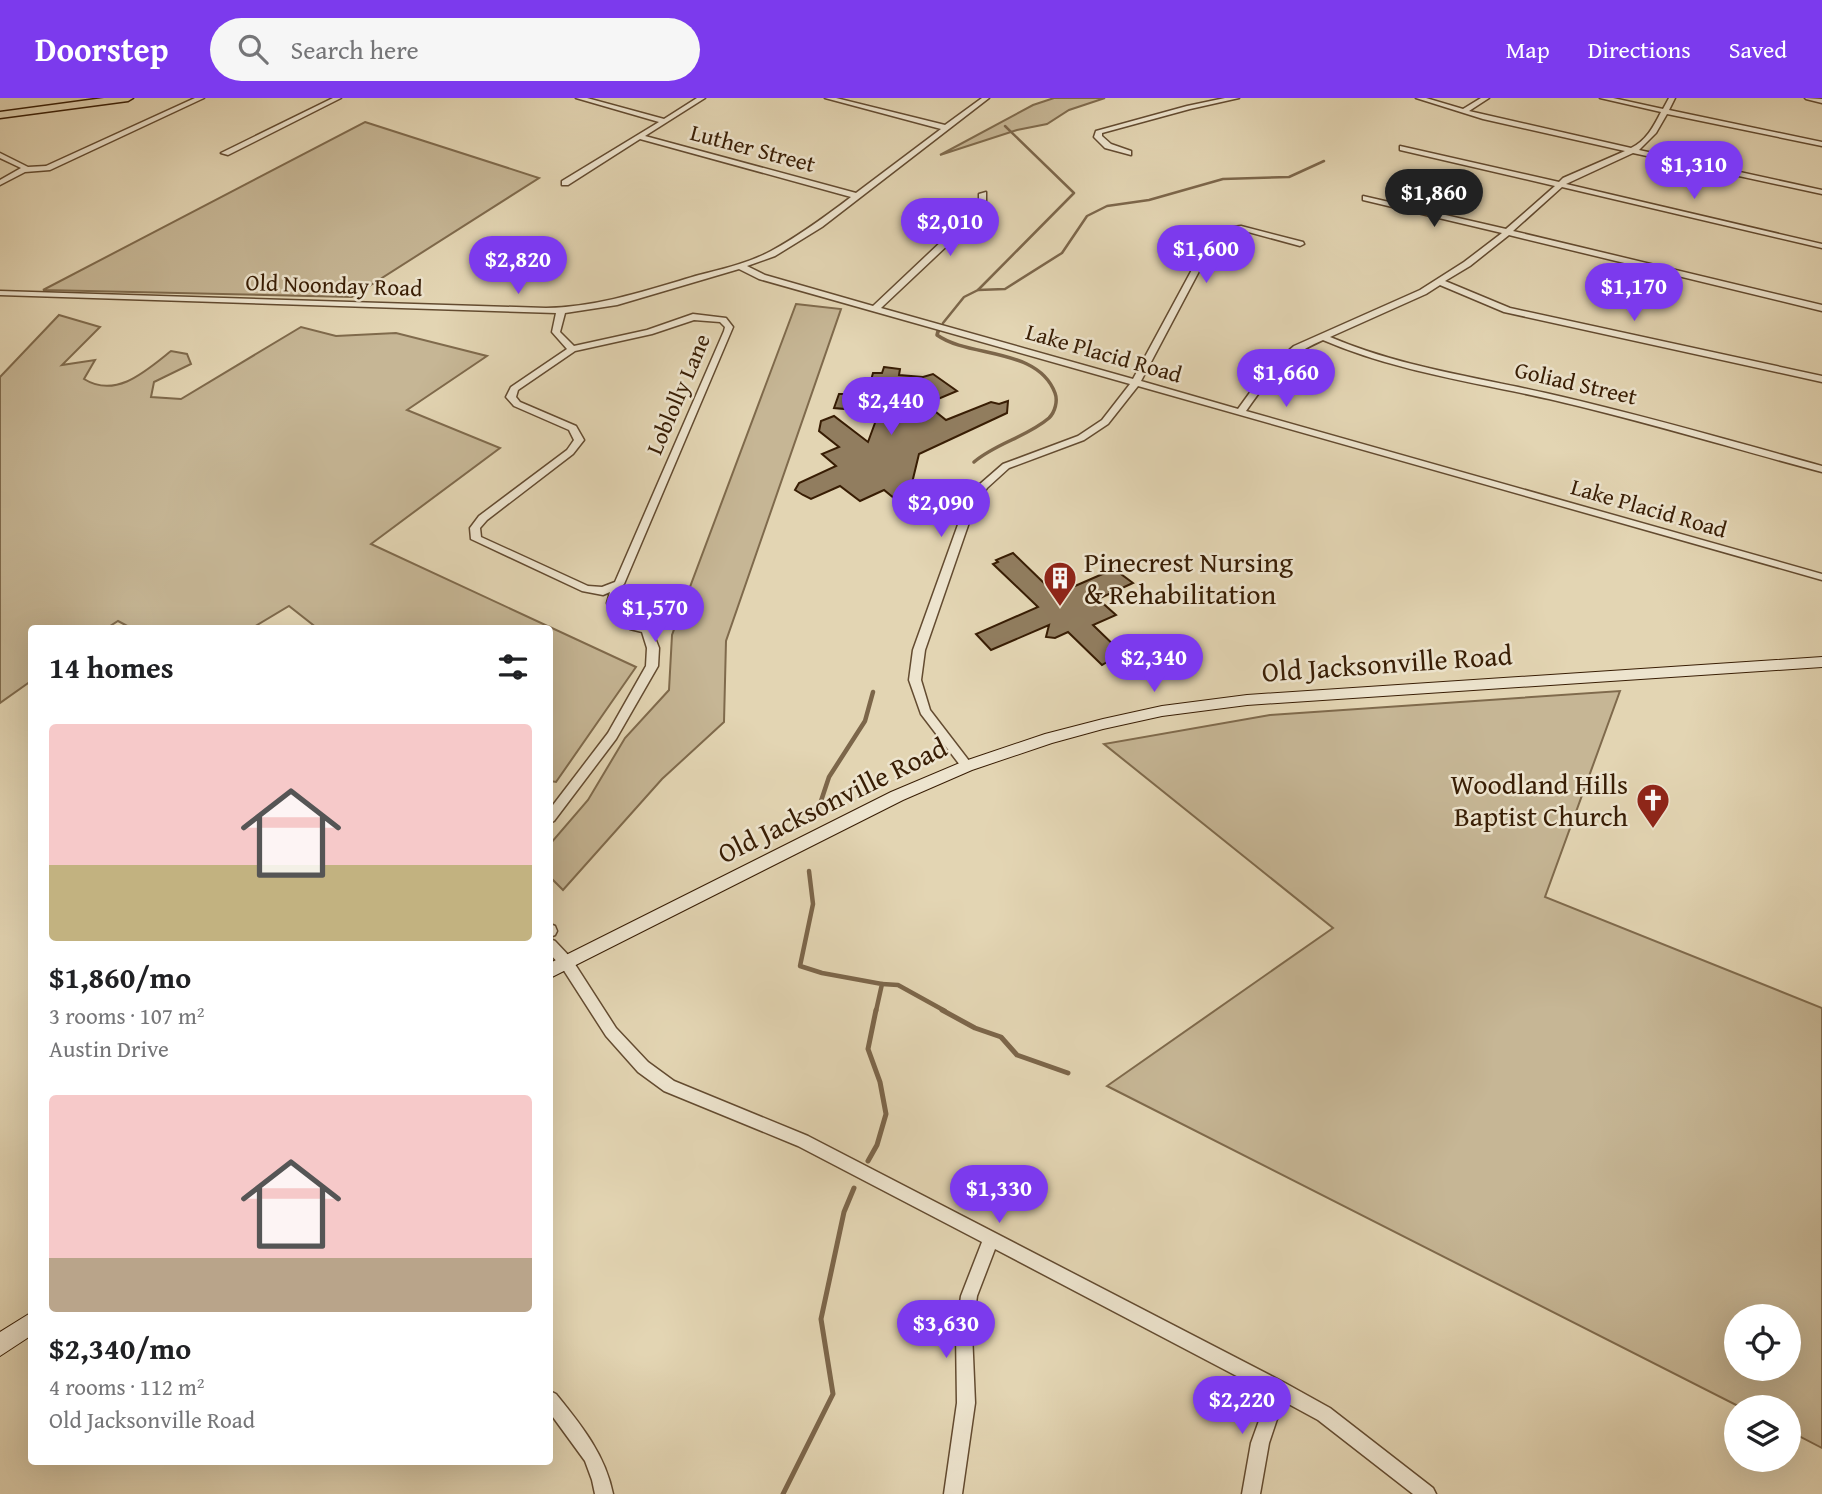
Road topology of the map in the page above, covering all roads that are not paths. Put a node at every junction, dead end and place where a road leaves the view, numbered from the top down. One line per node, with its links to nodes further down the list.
1 (128, 98): 17 (main road)
2 (201, 98): 27 (street)
3 (338, 98): 24 (street)
4 (579, 98): 18 (street, Luther Street)
5 (702, 98): 18 (street)
6 (828, 98): 19 (street)
7 (986, 98): 19 (street, Old Noonday Road)
8 (1419, 98): 16 (street)
9 (1486, 98): 16 (street)
10 (1603, 98): 15 (street)
11 (1672, 98): 15 (street)
12 (1808, 98): 14 (street)
13 (1235, 100): 25 (street)
14 (1822, 101)
15 (1665, 111): 21 (street); 23 (street)
16 (1463, 112): 23 (street)
17 (0, 115)
18 (665, 121): 20 (street)
19 (947, 128): 33 (street, Old Noonday Road)
20 (639, 137): 29 (street); 33 (street, Luther Street)
21 (1822, 144)
22 (1403, 148): 30 (street)
23 (1634, 151): 30 (street); 31 (street)
24 (225, 153)
25 (1128, 153)
26 (0, 155): 27 (street)
27 (23, 170): 28 (street)
28 (0, 183)
29 (565, 183)
30 (1560, 185): 35 (street); 37 (street)
31 (1822, 192)
32 (983, 194): 41 (street)
33 (857, 196): 38 (street, Old Noonday Road)
34 (1366, 198): 35 (street)
35 (1508, 232): 39 (street); 42 (street)
36 (1300, 244): 47 (street)
37 (1822, 246)
38 (740, 267): 41 (street, Lake Placid Road); 43 (street, Old Noonday Road)
39 (1440, 282): 44 (street); 46 (street)
40 (0, 293): 43 (street, Old Noonday Road)
41 (876, 308): 47 (street, Lake Placid Road)
42 (1822, 308)
43 (561, 311): 45 (street)
44 (1321, 336): 48 (street); 49 (street, Goliad Street)
45 (572, 349): 51 (street, Loblolly Lane); 51 (street, Loblolly Lane)
46 (1822, 379)
47 (1137, 382): 48 (street, Lake Placid Road); 54 (street)
48 (1240, 412): 50 (street, Lake Placid Road)
49 (1822, 470)
50 (1822, 577)
51 (614, 591): 52 (street); 52 (street)
52 (647, 631): 55 (street)
53 (1822, 662): 54 (main road, Old Jacksonville Road)
54 (968, 766): 57 (main road, Old Jacksonville Road)
55 (553, 814)
56 (553, 949): 57 (street)
57 (566, 962): 58 (main road, Old Jacksonville Road); 59 (street)
58 (553, 969)
59 (990, 1241): 62 (street); 65 (street)
60 (28, 1325): 61 (main road)
61 (0, 1345)
62 (1279, 1389): 66 (street); 67 (street)
63 (553, 1404): 64 (street)
64 (604, 1494)
65 (953, 1494)
66 (1251, 1494)
67 (1427, 1494)

